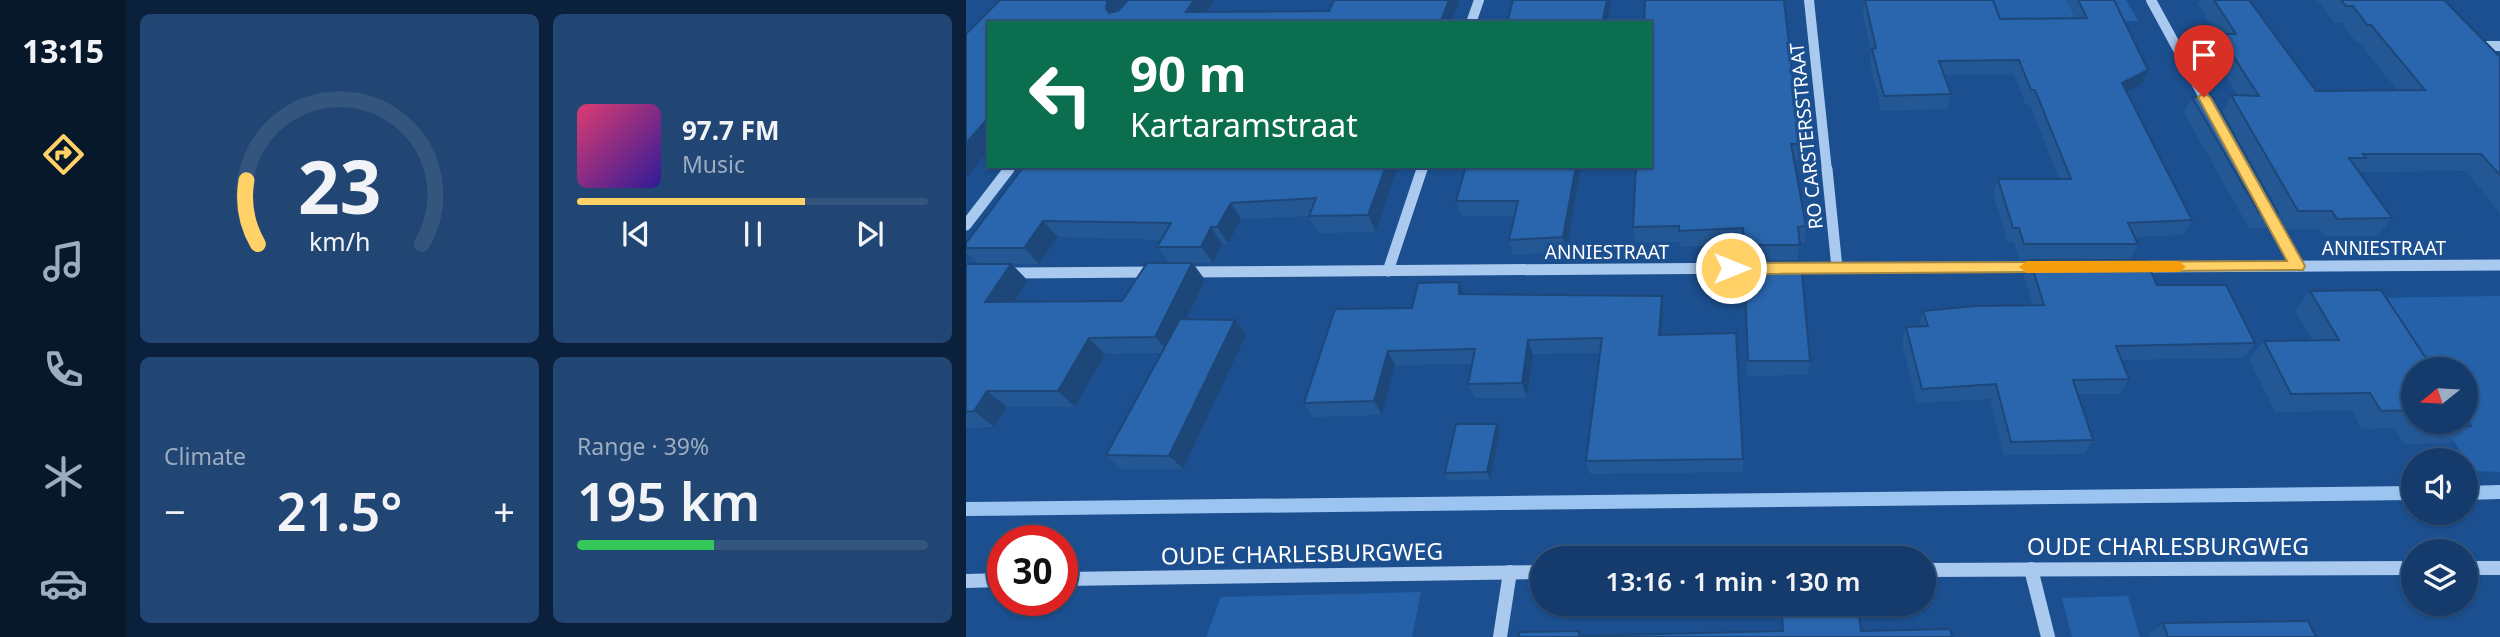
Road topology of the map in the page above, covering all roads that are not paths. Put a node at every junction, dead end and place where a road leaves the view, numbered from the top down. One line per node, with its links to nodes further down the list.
1 (1479, 0): 4 (street)
2 (1809, 0): 18 (street, RO CARSTERSSTRAAT)
3 (2151, 0): 9 (street)
4 (1472, 21)
5 (2460, 37): 6 (street)
6 (2469, 46): 7 (street); 8 (street)
7 (2500, 46)
8 (2476, 54)
9 (2217, 121)
10 (1009, 168): 13 (street)
11 (1422, 168): 19 (street)
12 (2257, 194): 15 (street)
13 (966, 225)
14 (2500, 265): 15 (street, ANNIESTRAAT)
15 (2297, 266): 17 (street, ANNIESTRAAT)
16 (2060, 267): 18 (street, ANNIESTRAAT)
17 (2116, 267)
18 (1837, 268): 19 (street, ANNIESTRAAT)
19 (1388, 271): 20 (street, ANNIESTRAAT)
20 (993, 273)
21 (2401, 568): 24 (street, OUDE CHARLESBURGWEG)
22 (2478, 568): 23 (street)
23 (2500, 568)
24 (2031, 569): 25 (street, OUDE CHARLESBURGWEG); 32 (street)
25 (1936, 570)
26 (1510, 572): 27 (street, OUDE CHARLESBURGWEG); 28 (street, OUDE CHARLESBURGWEG); 31 (street)
27 (1530, 572)
28 (1078, 579)
29 (987, 580): 30 (street)
30 (966, 581)
31 (1500, 637)
32 (2048, 637)

